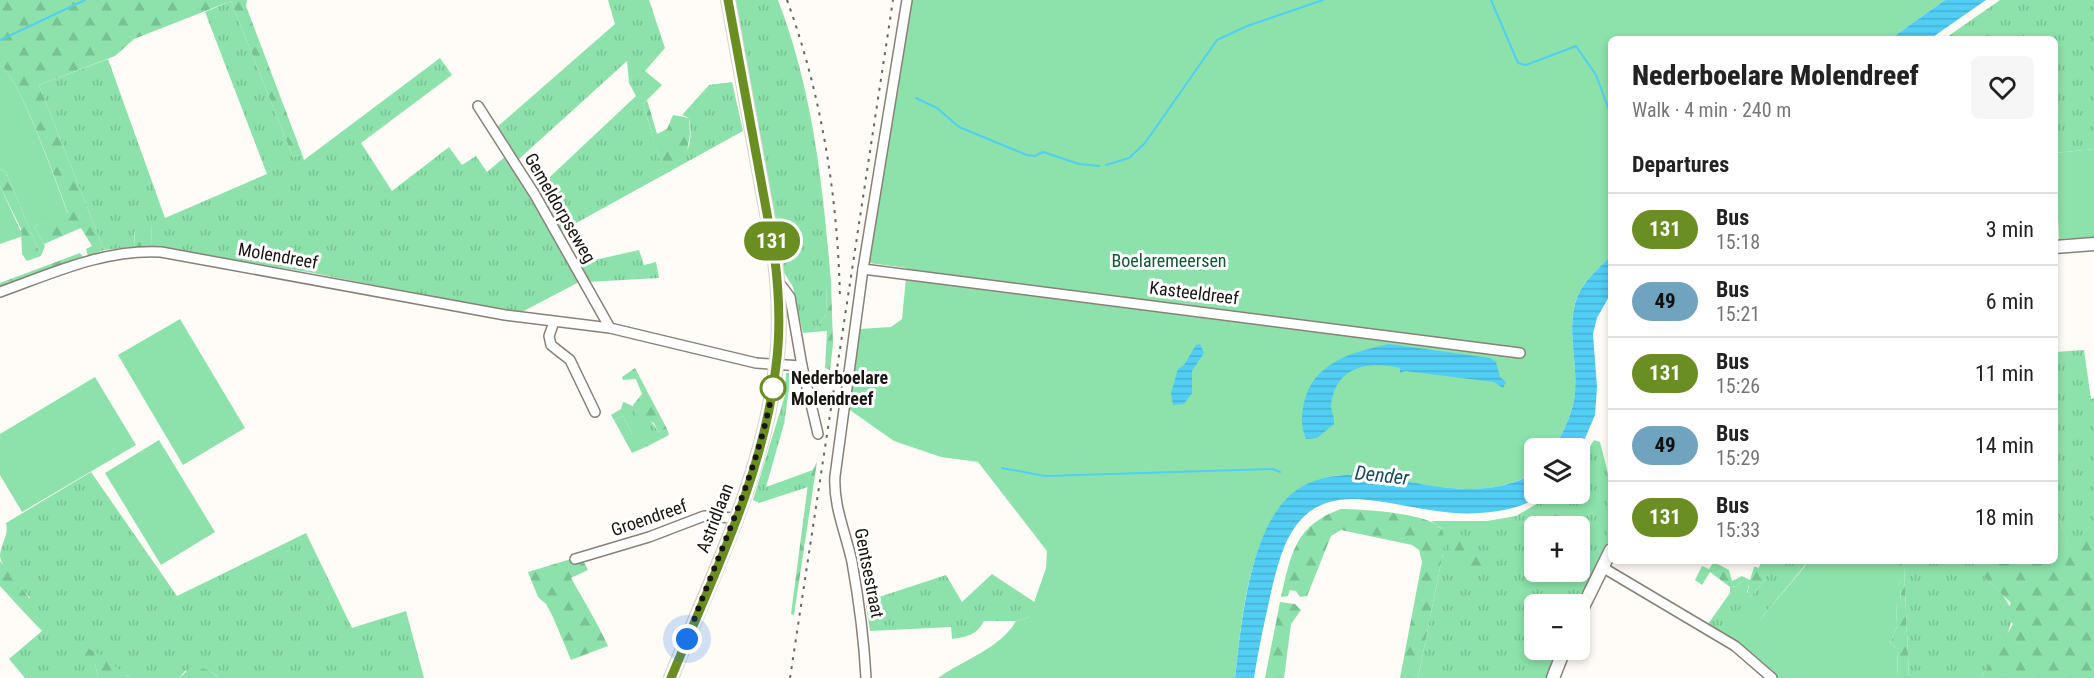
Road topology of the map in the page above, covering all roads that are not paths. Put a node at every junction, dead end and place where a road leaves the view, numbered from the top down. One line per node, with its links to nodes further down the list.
1 (728, 0): 7 (main road, Astridlaan)
2 (907, 0): 6 (street)
3 (478, 106): 10 (street, Gemeldorpseweg)
4 (2094, 244): 5 (street)
5 (2058, 247)
6 (863, 269): 11 (street, Kasteeldreef); 23 (street, Gentsestraat)
7 (778, 281): 12 (main road, Astridlaan); 13 (street, Astridlaan)
8 (0, 292): 9 (street, Molendreef)
9 (554, 322): 10 (street, Molendreef); 14 (street)
10 (610, 328): 12 (street, Molendreef)
11 (1520, 353)
12 (777, 366): 13 (street); 16 (main road, Astridlaan)
13 (802, 366): 15 (street, Astridlaan)
14 (595, 412)
15 (819, 434)
16 (735, 518): 18 (street, Groendreef); 22 (main road, Astridlaan)
17 (1608, 556): 19 (street)
18 (575, 559)
19 (1602, 567): 20 (street); 25 (street)
20 (1589, 594)
21 (1560, 660): 24 (street)
22 (671, 678)
23 (867, 678)
24 (1553, 678)
25 (1772, 678)

